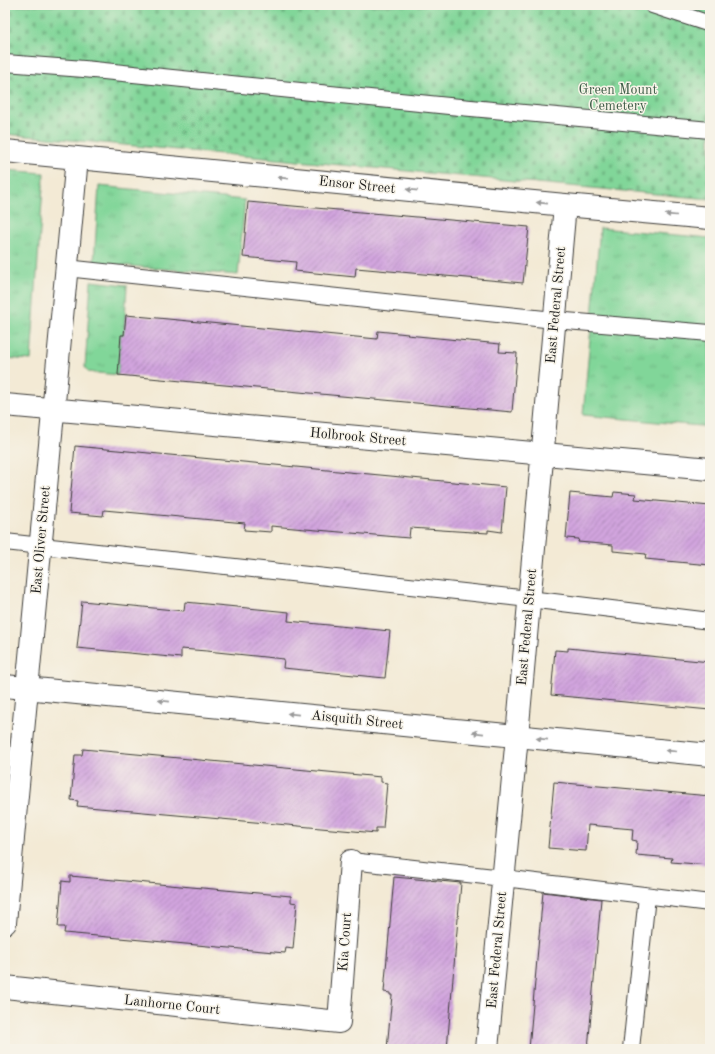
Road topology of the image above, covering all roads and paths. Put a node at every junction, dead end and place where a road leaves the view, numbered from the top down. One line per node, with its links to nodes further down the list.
1 (652, 5): 2 (lane)
2 (710, 24)
3 (5, 63): 4 (lane)
4 (710, 130)
5 (5, 151): 6 (street, Ensor Street)
6 (77, 158): 7 (street, Ensor Street, one-way to 6); 9 (street, East Oliver Street)
7 (565, 205): 8 (street, Ensor Street, one-way to 7); 10 (street, East Federal Street)
8 (710, 218)
9 (66, 268): 10 (lane); 13 (street, East Oliver Street)
10 (554, 320): 11 (lane); 14 (street, East Federal Street)
11 (710, 333)
12 (5, 405): 13 (street, Holbrook Street)
13 (53, 409): 14 (street, Holbrook Street); 17 (street, East Oliver Street)
14 (543, 454): 15 (street, Holbrook Street); 18 (street, East Federal Street)
15 (710, 469)
16 (5, 542): 17 (lane)
17 (40, 546): 18 (lane); 21 (street, East Oliver Street)
18 (529, 599): 19 (lane); 22 (street, East Federal Street)
19 (710, 620)
20 (5, 686): 21 (street, Aisquith Street)
21 (27, 688): 22 (street, Aisquith Street, one-way to 21); 28 (street, East Oliver Street)
22 (517, 736): 23 (street, Aisquith Street, one-way to 22); 25 (street, East Federal Street)
23 (710, 755)
24 (351, 861): 25 (lane); 30 (street, Kia Court)
25 (504, 878): 26 (lane); 31 (street, East Federal Street)
26 (647, 896): 27 (lane); 32 (lane)
27 (710, 903)
28 (5, 923)
29 (5, 987): 30 (street, Lanhorne Court)
30 (339, 1022)
31 (487, 1049)
32 (631, 1049)

